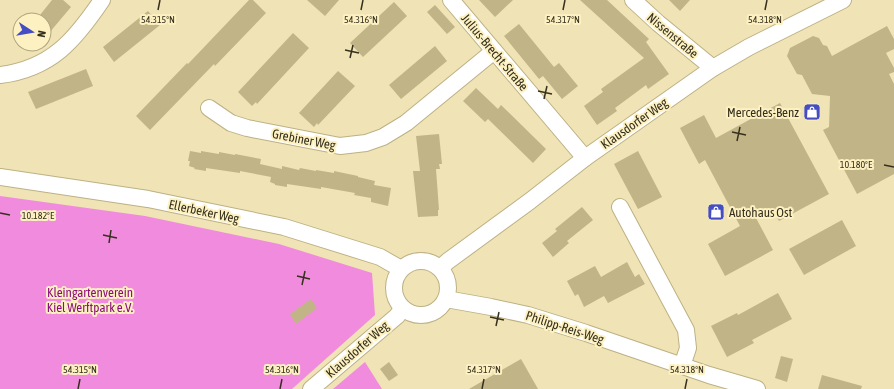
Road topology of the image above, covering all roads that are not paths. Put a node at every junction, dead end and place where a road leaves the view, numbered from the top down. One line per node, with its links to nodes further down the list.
1 (102, 0): 7 (street)
2 (451, 0): 5 (street, Julius-Brecht-Straße)
3 (633, 0): 6 (street, Nissenstraße)
4 (843, 0): 6 (street, Klausdorfer Weg)
5 (494, 51): 8 (street, Grebiner Weg); 9 (street, Julius-Brecht-Straße)
6 (713, 68): 9 (street, Klausdorfer Weg)
7 (0, 75)
8 (209, 108)
9 (585, 158): 12 (street, Klausdorfer Weg)
10 (0, 177): 13 (street, Ellerbeker Weg)
11 (620, 207): 16 (street)
12 (440, 268): 13 (street); 14 (street)
13 (401, 270): 15 (street)
14 (446, 299): 15 (street); 16 (street, Philipp-Reis-Weg)
15 (402, 309): 17 (street, Klausdorfer Weg)
16 (682, 366): 18 (street, Philipp-Reis-Weg)
17 (311, 389)
18 (757, 389)

